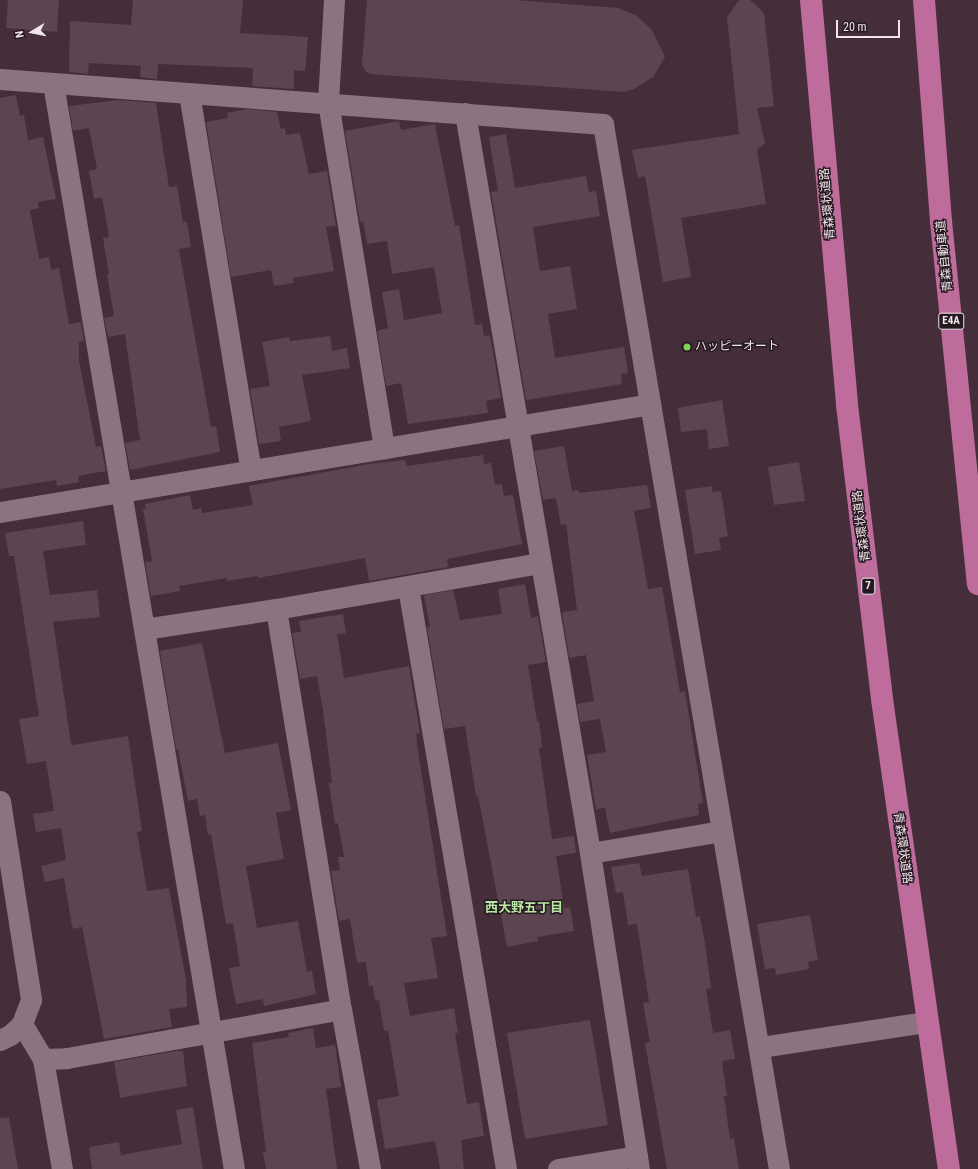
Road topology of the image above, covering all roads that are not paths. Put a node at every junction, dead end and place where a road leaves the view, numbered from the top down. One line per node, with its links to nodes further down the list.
1 (334, 0): 7 (street)
2 (811, 0): 24 (highway, 青森環状道路 / 7)
3 (924, 0): 16 (highway, 青森自動車道 / E4A)
4 (0, 79): 5 (street)
5 (53, 83): 6 (street); 13 (street)
6 (189, 93): 7 (street); 12 (street)
7 (328, 102): 8 (street); 11 (street)
8 (465, 113): 9 (street); 10 (street)
9 (650, 404): 10 (street); 21 (street)
10 (517, 426): 11 (street); 15 (street)
11 (384, 448): 12 (street)
12 (251, 470): 13 (street)
13 (120, 493): 14 (street); 19 (street)
14 (0, 512)
15 (539, 562): 17 (street); 22 (street)
16 (978, 584)
17 (408, 587): 18 (street); 34 (street)
18 (276, 609): 19 (street); 23 (street)
19 (144, 629): 26 (street)
20 (0, 801): 25 (street)
21 (721, 831): 22 (street); 28 (street)
22 (590, 853): 30 (street)
23 (341, 1009): 26 (street); 33 (street)
24 (926, 1022): 28 (street); 37 (highway, 青森環状道路 / 7)
25 (22, 1024): 27 (street); 29 (street)
26 (211, 1031): 29 (street); 32 (street)
27 (0, 1040)
28 (760, 1047): 36 (street)
29 (43, 1059): 31 (street)
30 (638, 1163): 35 (street)
31 (62, 1169)
32 (234, 1169)
33 (370, 1169)
34 (506, 1169)
35 (558, 1169)
36 (779, 1169)
37 (949, 1169)

